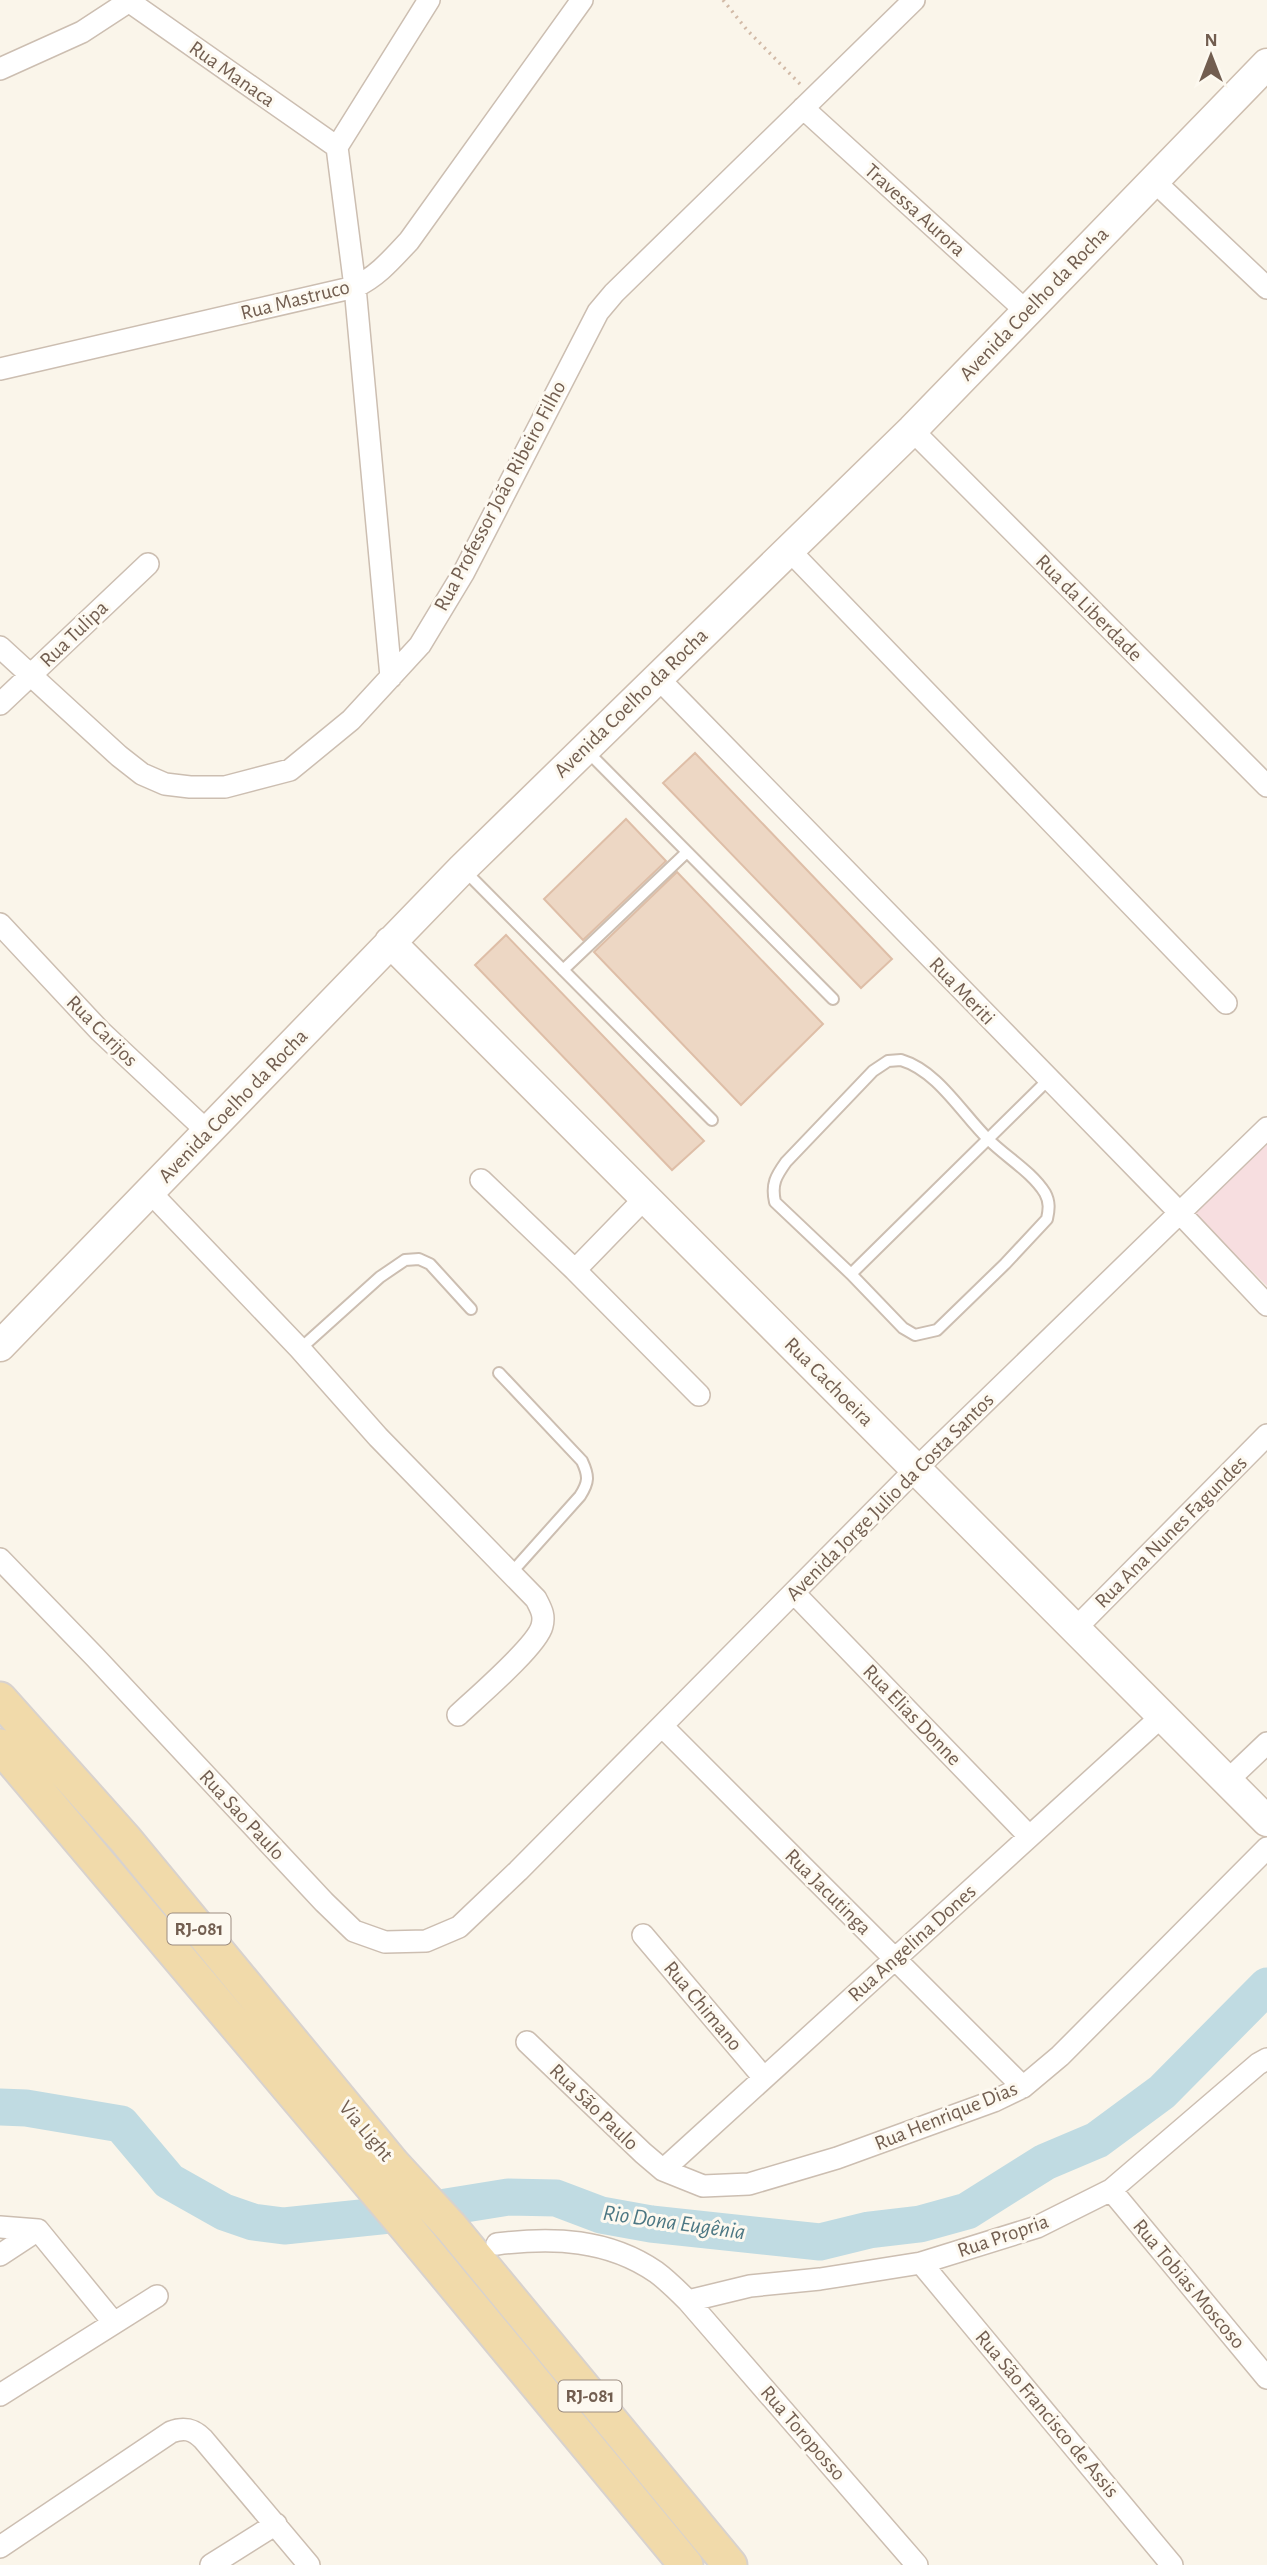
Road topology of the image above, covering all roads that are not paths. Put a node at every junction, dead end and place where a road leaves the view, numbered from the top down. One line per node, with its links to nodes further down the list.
1 (429, 0): 8 (street)
2 (582, 0): 11 (street, Rua Mastruco)
3 (914, 0): 7 (street, Rua Professor João Ribeiro Filho)
4 (129, 1): 6 (street); 8 (street, Rua Manaca)
5 (1267, 64): 9 (main road, Avenida Coelho da Rocha)
6 (0, 69)
7 (808, 103): 12 (street, Travessa Aurora); 19 (street, Rua Professor João Ribeiro Filho)
8 (338, 147): 11 (street)
9 (1154, 181): 10 (street); 12 (main road, Avenida Coelho da Rocha)
10 (1265, 283)
11 (355, 286): 13 (street, Rua Mastruco); 19 (street)
12 (1026, 311): 14 (main road, Avenida Coelho da Rocha)
13 (0, 369)
14 (912, 430): 15 (main road, Avenida Coelho da Rocha); 23 (street, Rua da Liberdade)
15 (790, 551): 20 (main road, Avenida Coelho da Rocha); 30 (street)
16 (148, 564): 18 (street, Rua Tulipa)
17 (0, 647): 18 (street)
18 (30, 676): 19 (street, Rua Professor João Ribeiro Filho); 21 (street, Rua Tulipa)
19 (391, 677)
20 (657, 677): 22 (main road, Avenida Coelho da Rocha); 31 (street, Rua Meriti)
21 (0, 705)
22 (584, 748): 24 (lane); 25 (main road, Avenida Coelho da Rocha)
23 (1267, 786)
24 (687, 852): 28 (lane); 29 (lane)
25 (463, 868): 27 (main road, Avenida Coelho da Rocha); 28 (lane)
26 (0, 924): 34 (street, Rua Carijos)
27 (390, 942): 34 (main road, Avenida Coelho da Rocha); 38 (main road, Rua Cachoeira)
28 (563, 970): 32 (lane)
29 (833, 999)
30 (1226, 1003)
31 (1049, 1079): 35 (lane); 39 (street, Rua Meriti)
32 (712, 1120)
33 (1267, 1129): 39 (street, Avenida Jorge Julio da Costa Santos)
34 (209, 1133): 37 (main road, Avenida Coelho da Rocha)
35 (987, 1139): 41 (lane); 41 (lane); 41 (lane)
36 (481, 1180): 40 (street)
37 (150, 1192): 44 (main road, Avenida Coelho da Rocha); 45 (street)
38 (645, 1198): 40 (street); 49 (main road, Rua Cachoeira)
39 (1180, 1213): 42 (street, Rua Meriti); 49 (street, Avenida Jorge Julio da Costa Santos)
40 (575, 1270): 47 (street)
41 (851, 1274)
42 (1267, 1305)
43 (471, 1309): 45 (lane)
44 (0, 1346)
45 (300, 1349): 51 (street)
46 (499, 1373): 51 (lane)
47 (699, 1395)
48 (1267, 1435): 53 (street, Rua Ana Nunes Fagundes)
49 (916, 1469): 52 (street, Avenida Jorge Julio da Costa Santos); 53 (main road, Rua Cachoeira)
50 (0, 1559): 64 (street, Rua Sao Paulo)
51 (512, 1572): 55 (street)
52 (794, 1593): 57 (street, Avenida Jorge Julio da Costa Santos); 62 (street, Rua Elias Donne)
53 (1075, 1629): 56 (main road, Rua Cachoeira)
54 (0, 1699): 88 (main road, Via Light / RJ-081)
55 (458, 1715)
56 (1162, 1716): 60 (main road, Rua Cachoeira); 62 (street, Rua Angelina Dones)
57 (663, 1727): 64 (street, Avenida Jorge Julio da Costa Santos); 66 (street, Rua Jacutinga)
58 (1267, 1743): 60 (street)
59 (0, 1746): 87 (main road, Via Light / RJ-081)
60 (1227, 1782): 61 (main road, Rua Cachoeira)
61 (1267, 1821)
62 (1029, 1836): 66 (street, Rua Angelina Dones)
63 (1267, 1848): 70 (street, Rua Henrique Dias)
64 (518, 1871)
65 (643, 1935): 69 (street, Rua Chimano)
66 (895, 1959): 69 (street, Rua Angelina Dones); 70 (street, Rua Jacutinga)
67 (527, 2042): 71 (street, Rua São Paulo)
68 (1264, 2066): 72 (street, Rua Propria)
69 (764, 2078): 71 (street, Rua Angelina Dones)
70 (1023, 2087): 71 (street, Rua Henrique Dias)
71 (663, 2170)
72 (1111, 2190): 77 (street, Rua Propria); 81 (street, Rua Tobias Moscoso)
73 (0, 2227): 74 (street)
74 (38, 2231): 76 (street); 80 (street)
75 (497, 2244): 79 (street, Rua Toroposso)
76 (0, 2255)
77 (922, 2263): 79 (street, Rua Propria); 90 (street, Rua São Francisco de Assis)
78 (157, 2296): 80 (street)
79 (688, 2301): 89 (street, Rua Toroposso)
80 (114, 2323): 82 (street)
81 (1267, 2378)
82 (0, 2395)
83 (276, 2524): 84 (street); 85 (street); 86 (street)
84 (0, 2547)
85 (211, 2565)
86 (309, 2565)
87 (686, 2565)
88 (730, 2565)
89 (917, 2565)
90 (1172, 2565)

